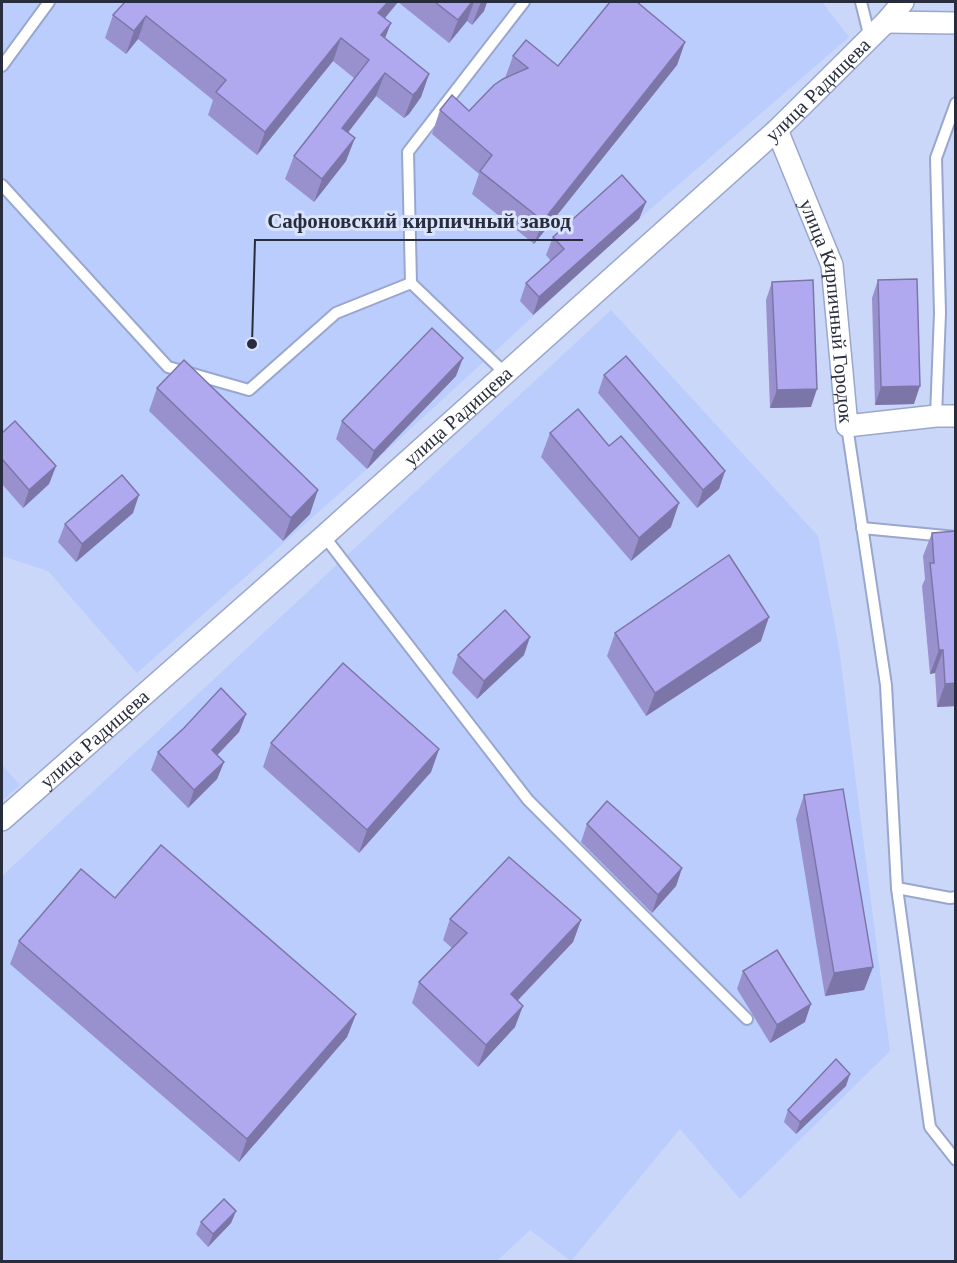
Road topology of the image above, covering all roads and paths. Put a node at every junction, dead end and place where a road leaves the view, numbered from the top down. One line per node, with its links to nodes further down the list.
1 (49, 2): 8 (lane)
2 (524, 2): 12 (lane)
3 (861, 2): 7 (lane)
4 (903, 2): 5 (street, улица Радищева)
5 (886, 22): 6 (street); 7 (street, улица Радищева)
6 (956, 23)
7 (870, 38): 10 (street, улица Радищева)
8 (2, 66)
9 (956, 103): 14 (lane)
10 (777, 130): 13 (street, улица Радищева); 15 (street, улица Кирпичный Городок)
11 (2, 184): 12 (lane)
12 (411, 283): 13 (lane)
13 (506, 374): 17 (street, улица Радищева)
14 (946, 416): 15 (street, улица Кирпичный Городок)
15 (847, 426): 16 (lane)
16 (862, 528): 18 (lane); 20 (lane)
17 (324, 536): 19 (street, улица Радищева); 22 (lane)
18 (956, 537)
19 (2, 820)
20 (897, 888): 21 (lane); 23 (lane)
21 (956, 897)
22 (747, 1018)
23 (956, 1160)

